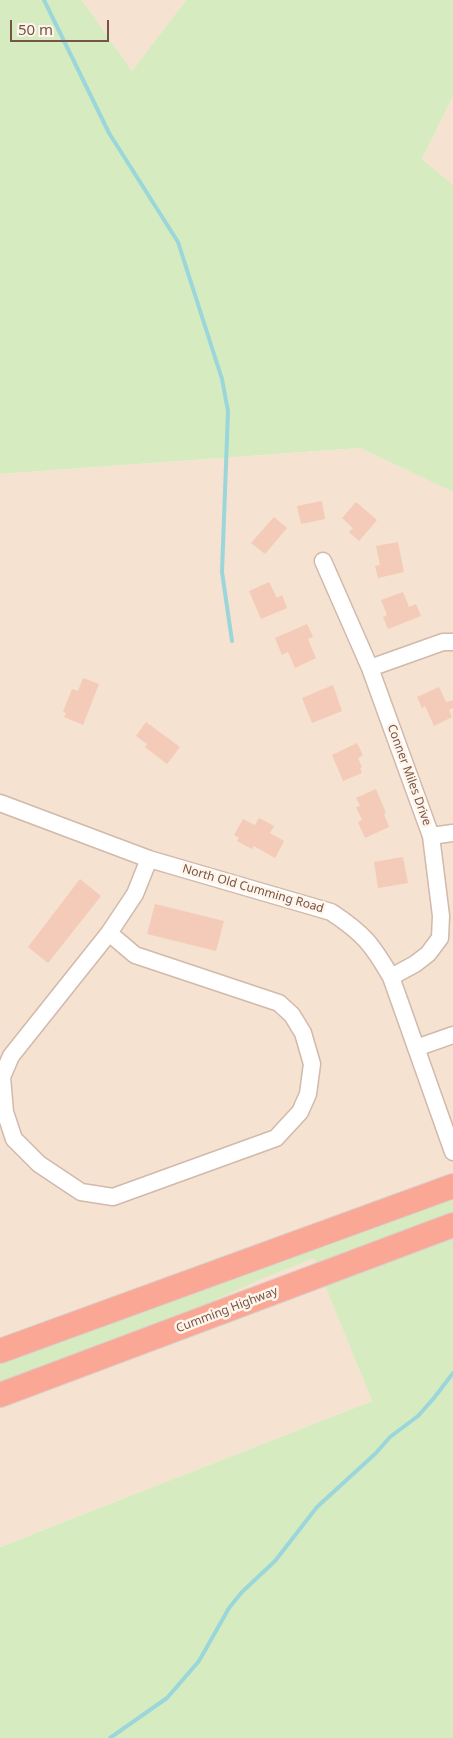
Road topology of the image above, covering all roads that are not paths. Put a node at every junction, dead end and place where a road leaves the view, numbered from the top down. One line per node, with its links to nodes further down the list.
1 (323, 561): 3 (street, Conner Miles Drive)
2 (453, 642): 3 (street)
3 (370, 668): 6 (street, Conner Miles Drive)
4 (0, 803): 7 (street, North Old Cumming Road)
5 (453, 833): 6 (street)
6 (431, 836): 9 (street, Conner Miles Drive)
7 (149, 859): 8 (street); 10 (street, North Old Cumming Road)
8 (109, 933): 8 (street)
9 (447, 933): 10 (street, Conner Miles Drive)
10 (391, 977): 12 (street, North Old Cumming Road)
11 (453, 1035): 12 (street)
12 (416, 1048): 13 (street, North Old Cumming Road)
13 (453, 1152)
14 (453, 1186): 16 (highway)
15 (453, 1224): 17 (highway, Cumming Highway)
16 (0, 1351)
17 (0, 1395)

